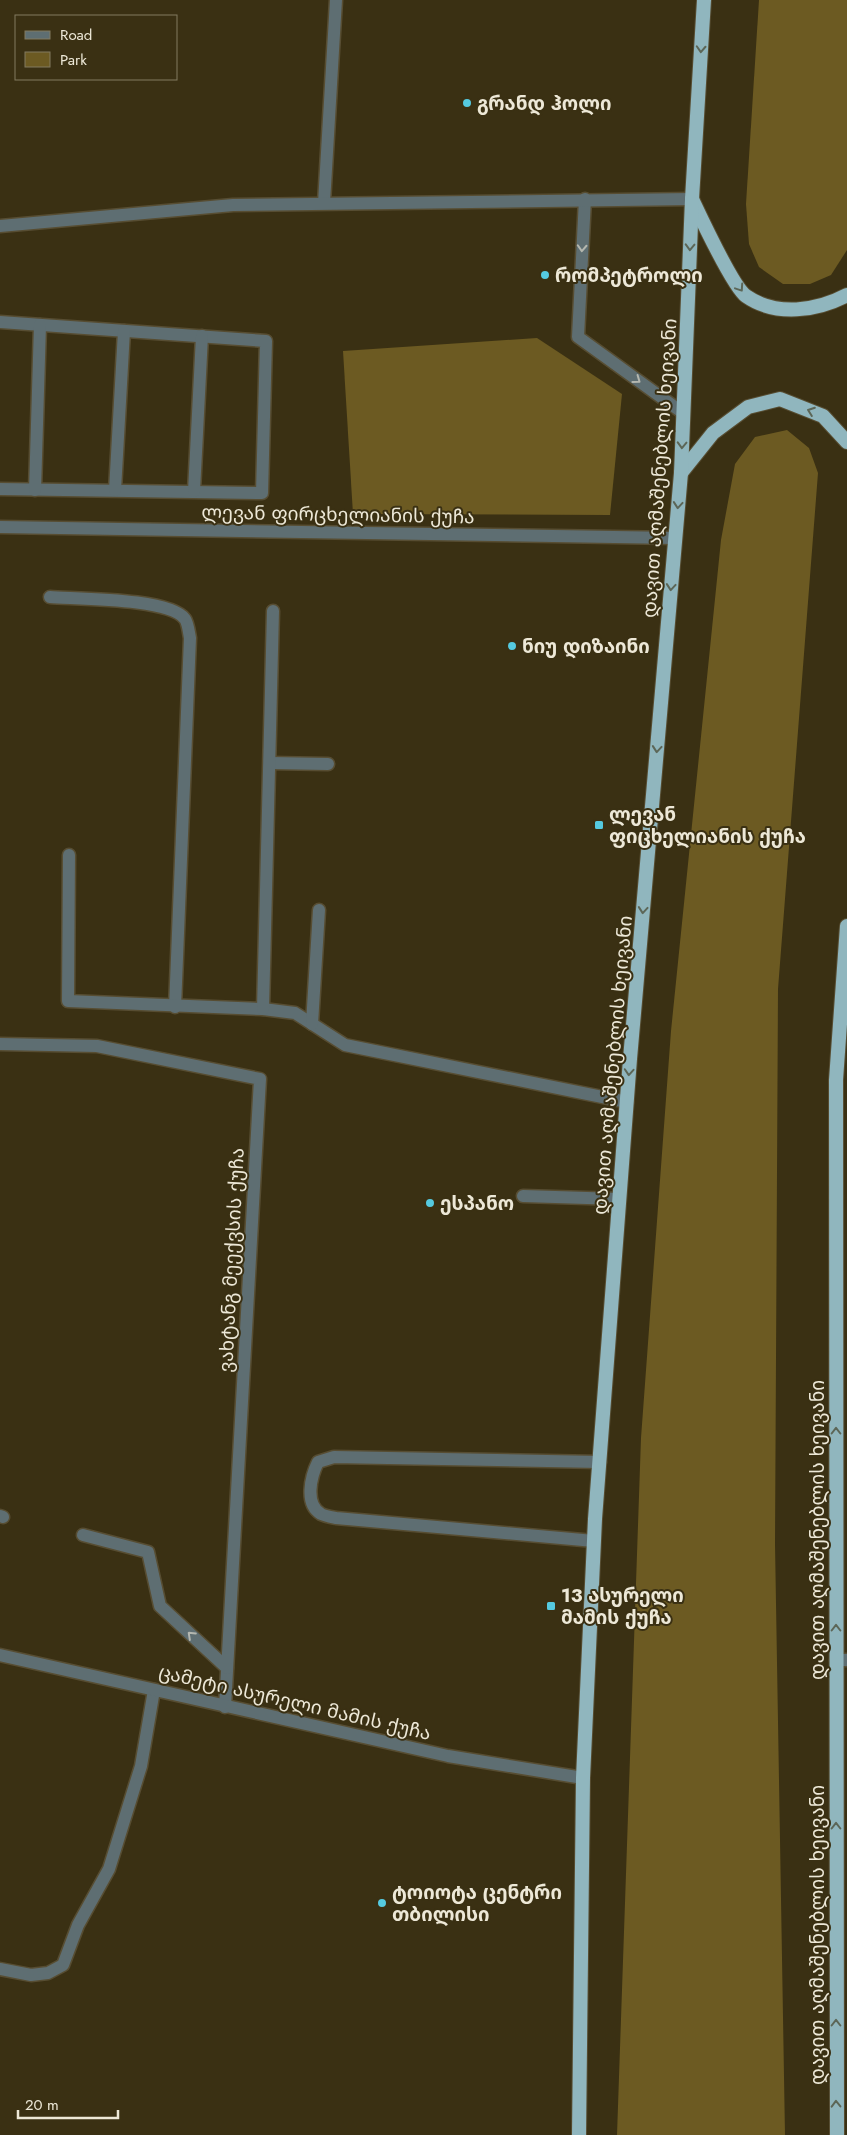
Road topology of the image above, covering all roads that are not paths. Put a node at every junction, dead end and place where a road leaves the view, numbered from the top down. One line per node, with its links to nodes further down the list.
1 (336, 0): 5 (street)
2 (704, 0): 4 (highway, დავით აღმაშენებლის ხეივანი, one-way to 4)
3 (585, 199): 4 (street); 5 (street); 12 (street, one-way to 12)
4 (692, 199): 7 (highway, one-way to 7); 12 (highway, დავით აღმაშენებლის ხეივანი, one-way to 12)
5 (324, 203): 6 (street)
6 (0, 226)
7 (847, 295)
8 (0, 322): 9 (street)
9 (40, 325): 10 (street); 16 (street)
10 (124, 331): 11 (street); 17 (street)
11 (202, 336): 18 (street); 18 (street)
12 (683, 413): 14 (highway, დავით აღმაშენებლის ხეივანი, one-way to 14)
13 (847, 442): 14 (highway, one-way to 14)
14 (680, 473): 20 (highway, დავით აღმაშენებლის ხეივანი, one-way to 20)
15 (0, 489): 16 (street)
16 (35, 490): 17 (street)
17 (115, 490): 18 (street)
18 (194, 492)
19 (0, 527): 20 (street, ლევან ფირცხელიანის ქუჩა)
20 (675, 538): 33 (highway, დავით აღმაშენებლის ხეივანი, one-way to 33)
21 (50, 597): 29 (street)
22 (273, 611): 23 (street)
23 (270, 763): 24 (street); 30 (street)
24 (328, 764)
25 (69, 855): 29 (street)
26 (319, 910): 31 (street)
27 (847, 926): 28 (highway, დავით აღმაშენებლის ხეივანი)
28 (844, 1003): 36 (highway, დავით აღმაშენებლის ხეივანი)
29 (175, 1007): 30 (street)
30 (263, 1009): 31 (street)
31 (312, 1024): 33 (street)
32 (0, 1044): 44 (street, ვახტანგ მეექვსის ქუჩა)
33 (627, 1102): 35 (highway, დავით აღმაშენებლის ხეივანი)
34 (523, 1196): 35 (street)
35 (620, 1199): 37 (highway, დავით აღმაშენებლის ხეივანი)
36 (842, 1221): 38 (highway, დავით აღმაშენებლის ხეივანი, one-way to 36)
37 (600, 1462): 40 (highway, დავით აღმაშენებლის ხეივანი); 40 (street)
38 (842, 1463): 41 (highway, დავით აღმაშენებლის ხეივანი)
39 (83, 1536): 44 (street, one-way to 39)
40 (594, 1541): 47 (highway, დავით აღმაშენებლის ხეივანი)
41 (842, 1549): 43 (highway, დავით აღმაშენებლის ხეივანი, one-way to 41)
42 (0, 1655): 45 (street, ცამეტი ასურელი მამის ქუჩა)
43 (842, 1660): 48 (highway, დავით აღმაშენებლის ხეივანი, one-way to 43)
44 (227, 1668): 46 (street, ვახტანგ მეექვსის ქუჩა)
45 (154, 1690): 46 (street, ცამეტი ასურელი მამის ქუჩა); 49 (street)
46 (225, 1707): 47 (street, ცამეტი ასურელი მამის ქუჩა)
47 (582, 1778): 52 (highway, დავით აღმაშენებლის ხეივანი)
48 (842, 1859): 50 (highway, დავით აღმაშენებლის ხეივანი, one-way to 48)
49 (0, 1969)
50 (842, 2052): 51 (highway, დავით აღმაშენებლის ხეივანი)
51 (843, 2074): 53 (highway, დავით აღმაშენებლის ხეივანი, one-way to 51)
52 (579, 2135)
53 (837, 2135)

